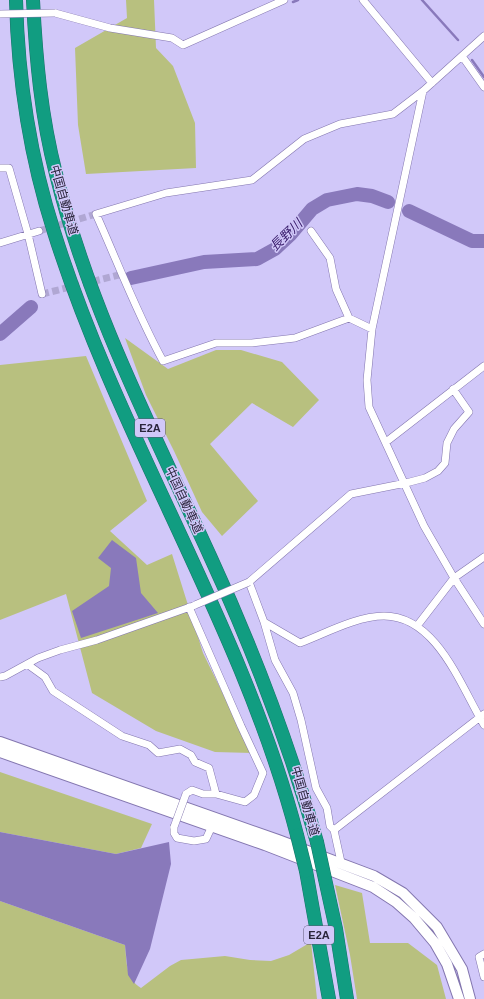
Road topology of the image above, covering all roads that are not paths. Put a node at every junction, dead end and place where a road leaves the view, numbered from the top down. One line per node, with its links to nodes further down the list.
1 (16, 0): 42 (highway, 中国自動車道 / E2A, bridge)
2 (33, 0): 43 (highway, 中国自動車道 / E2A, bridge)
3 (284, 0): 5 (street, bridge)
4 (363, 0): 8 (street)
5 (0, 14)
6 (484, 36): 7 (street)
7 (462, 56): 8 (street); 9 (street)
8 (432, 83): 10 (street)
9 (484, 87)
10 (423, 91): 17 (street); 18 (street)
11 (0, 168): 14 (street)
12 (39, 230): 14 (street)
13 (311, 231): 17 (street)
14 (28, 234): 15 (street); 16 (street)
15 (0, 242)
16 (42, 294)
17 (349, 318): 18 (street)
18 (372, 329): 21 (street)
19 (484, 366): 20 (street)
20 (453, 389): 21 (street); 22 (street)
21 (386, 442): 22 (street)
22 (406, 483): 24 (street); 25 (street)
23 (484, 558): 24 (street)
24 (454, 578): 28 (street); 29 (street)
25 (249, 582): 26 (street, bridge); 27 (street)
26 (192, 606): 30 (street); 36 (street)
27 (264, 622): 29 (street); 38 (street)
28 (484, 624)
29 (417, 626): 32 (street)
30 (27, 664): 31 (street); 36 (street)
31 (0, 677)
32 (482, 716): 33 (street); 38 (street)
33 (484, 725)
34 (0, 742): 39 (street)
35 (0, 752): 37 (street)
36 (216, 794): 37 (street, bridge)
37 (212, 826): 44 (street)
38 (334, 830): 39 (street)
39 (341, 862): 45 (street)
40 (484, 954): 41 (street)
41 (484, 976)
42 (329, 999)
43 (347, 999)
44 (459, 999)
45 (470, 999)

